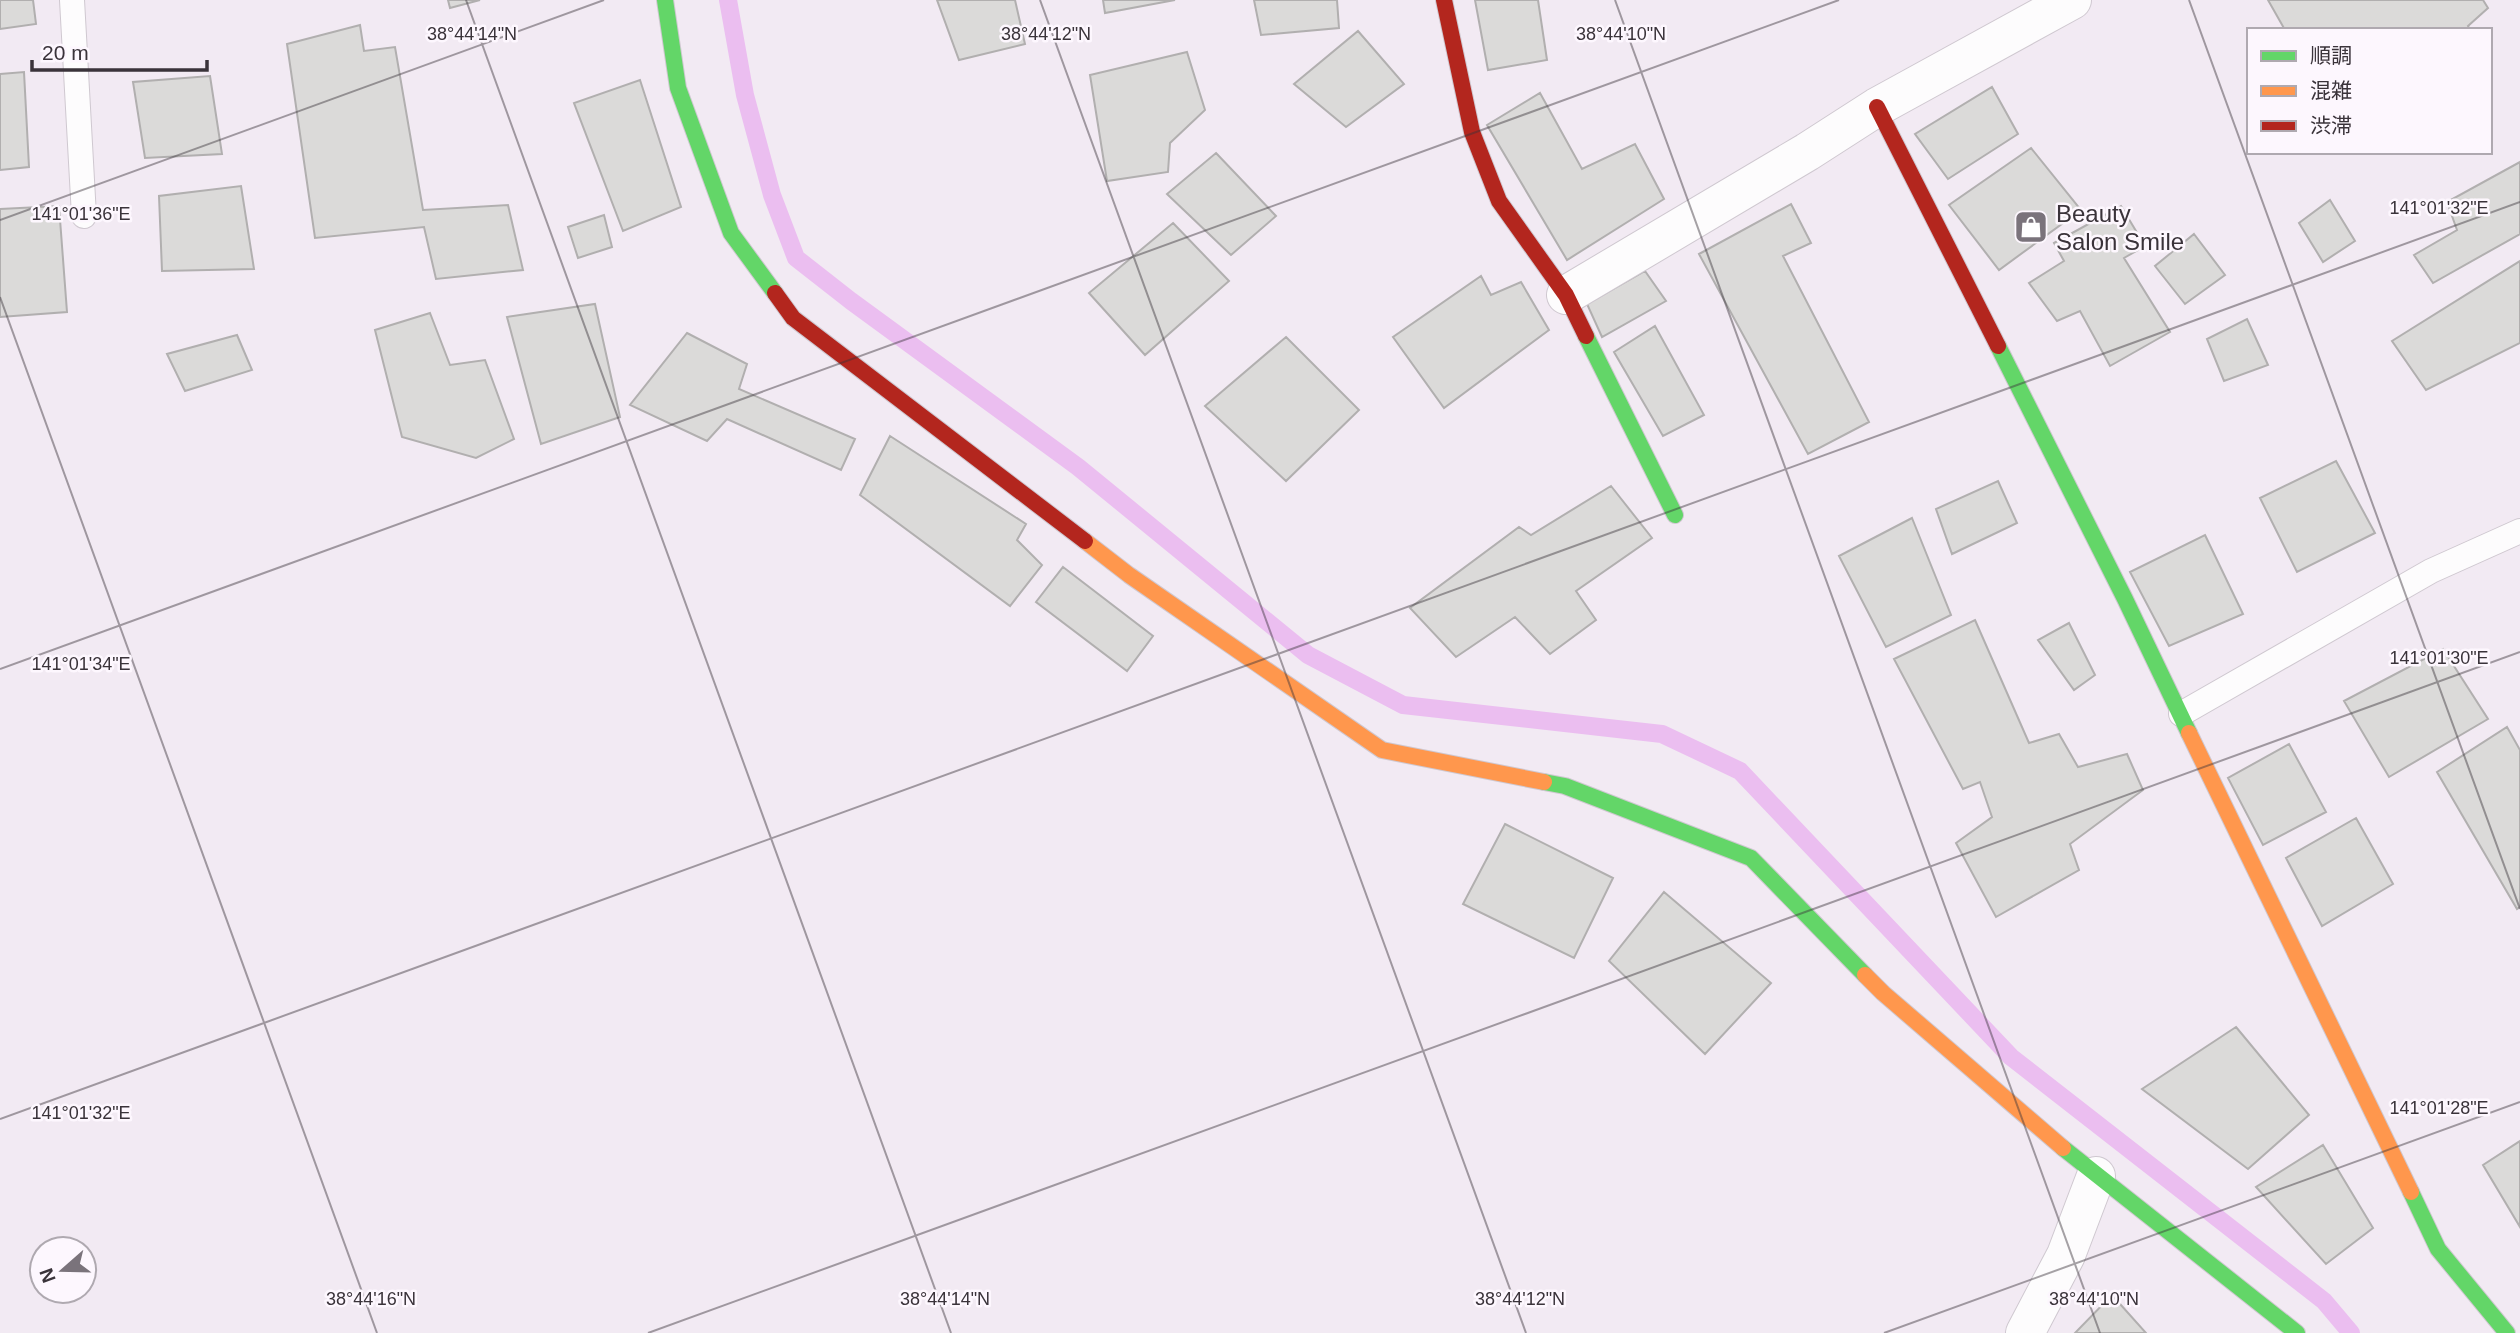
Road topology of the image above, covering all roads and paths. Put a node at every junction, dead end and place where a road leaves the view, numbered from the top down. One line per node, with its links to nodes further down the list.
1 (72, 0): 6 (lane)
2 (665, 0): 11 (street)
3 (1444, 0): 7 (street)
4 (2072, 0): 5 (street)
5 (1877, 107): 7 (street); 10 (street)
6 (84, 216)
7 (1566, 295): 8 (street)
8 (1675, 515)
9 (2520, 531): 10 (lane)
10 (2181, 714): 14 (street)
11 (2096, 1176): 12 (street); 13 (street)
12 (2025, 1333)
13 (2297, 1333)
14 (2508, 1333)

